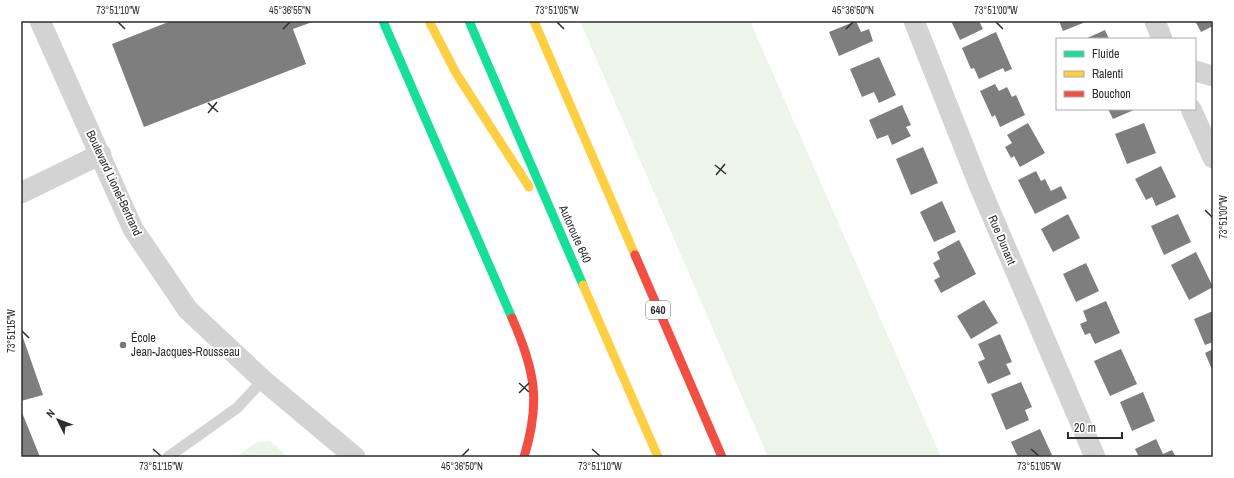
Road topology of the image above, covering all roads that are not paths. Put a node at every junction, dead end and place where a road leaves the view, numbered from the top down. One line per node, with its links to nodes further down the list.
1 (40, 21): 13 (street, Boulevard Lionel-Bertrand)
2 (383, 21): 19 (highway)
3 (429, 21): 15 (highway)
4 (469, 21): 15 (highway, Autoroute 640)
5 (534, 21): 21 (highway, 640)
6 (914, 21): 22 (street, Rue Dunant)
7 (1155, 21): 8 (street)
8 (1162, 38)
9 (1196, 71): 10 (street)
10 (1213, 76)
11 (1192, 110): 12 (street)
12 (1212, 150)
13 (101, 154): 14 (street); 16 (street, Boulevard Lionel-Bertrand)
14 (21, 193)
15 (569, 248): 20 (highway, Autoroute 640)
16 (263, 380): 17 (lane); 18 (street, Boulevard Lionel-Bertrand)
17 (168, 457)
18 (355, 457)
19 (524, 457)
20 (658, 457)
21 (722, 457)
22 (1095, 457)

